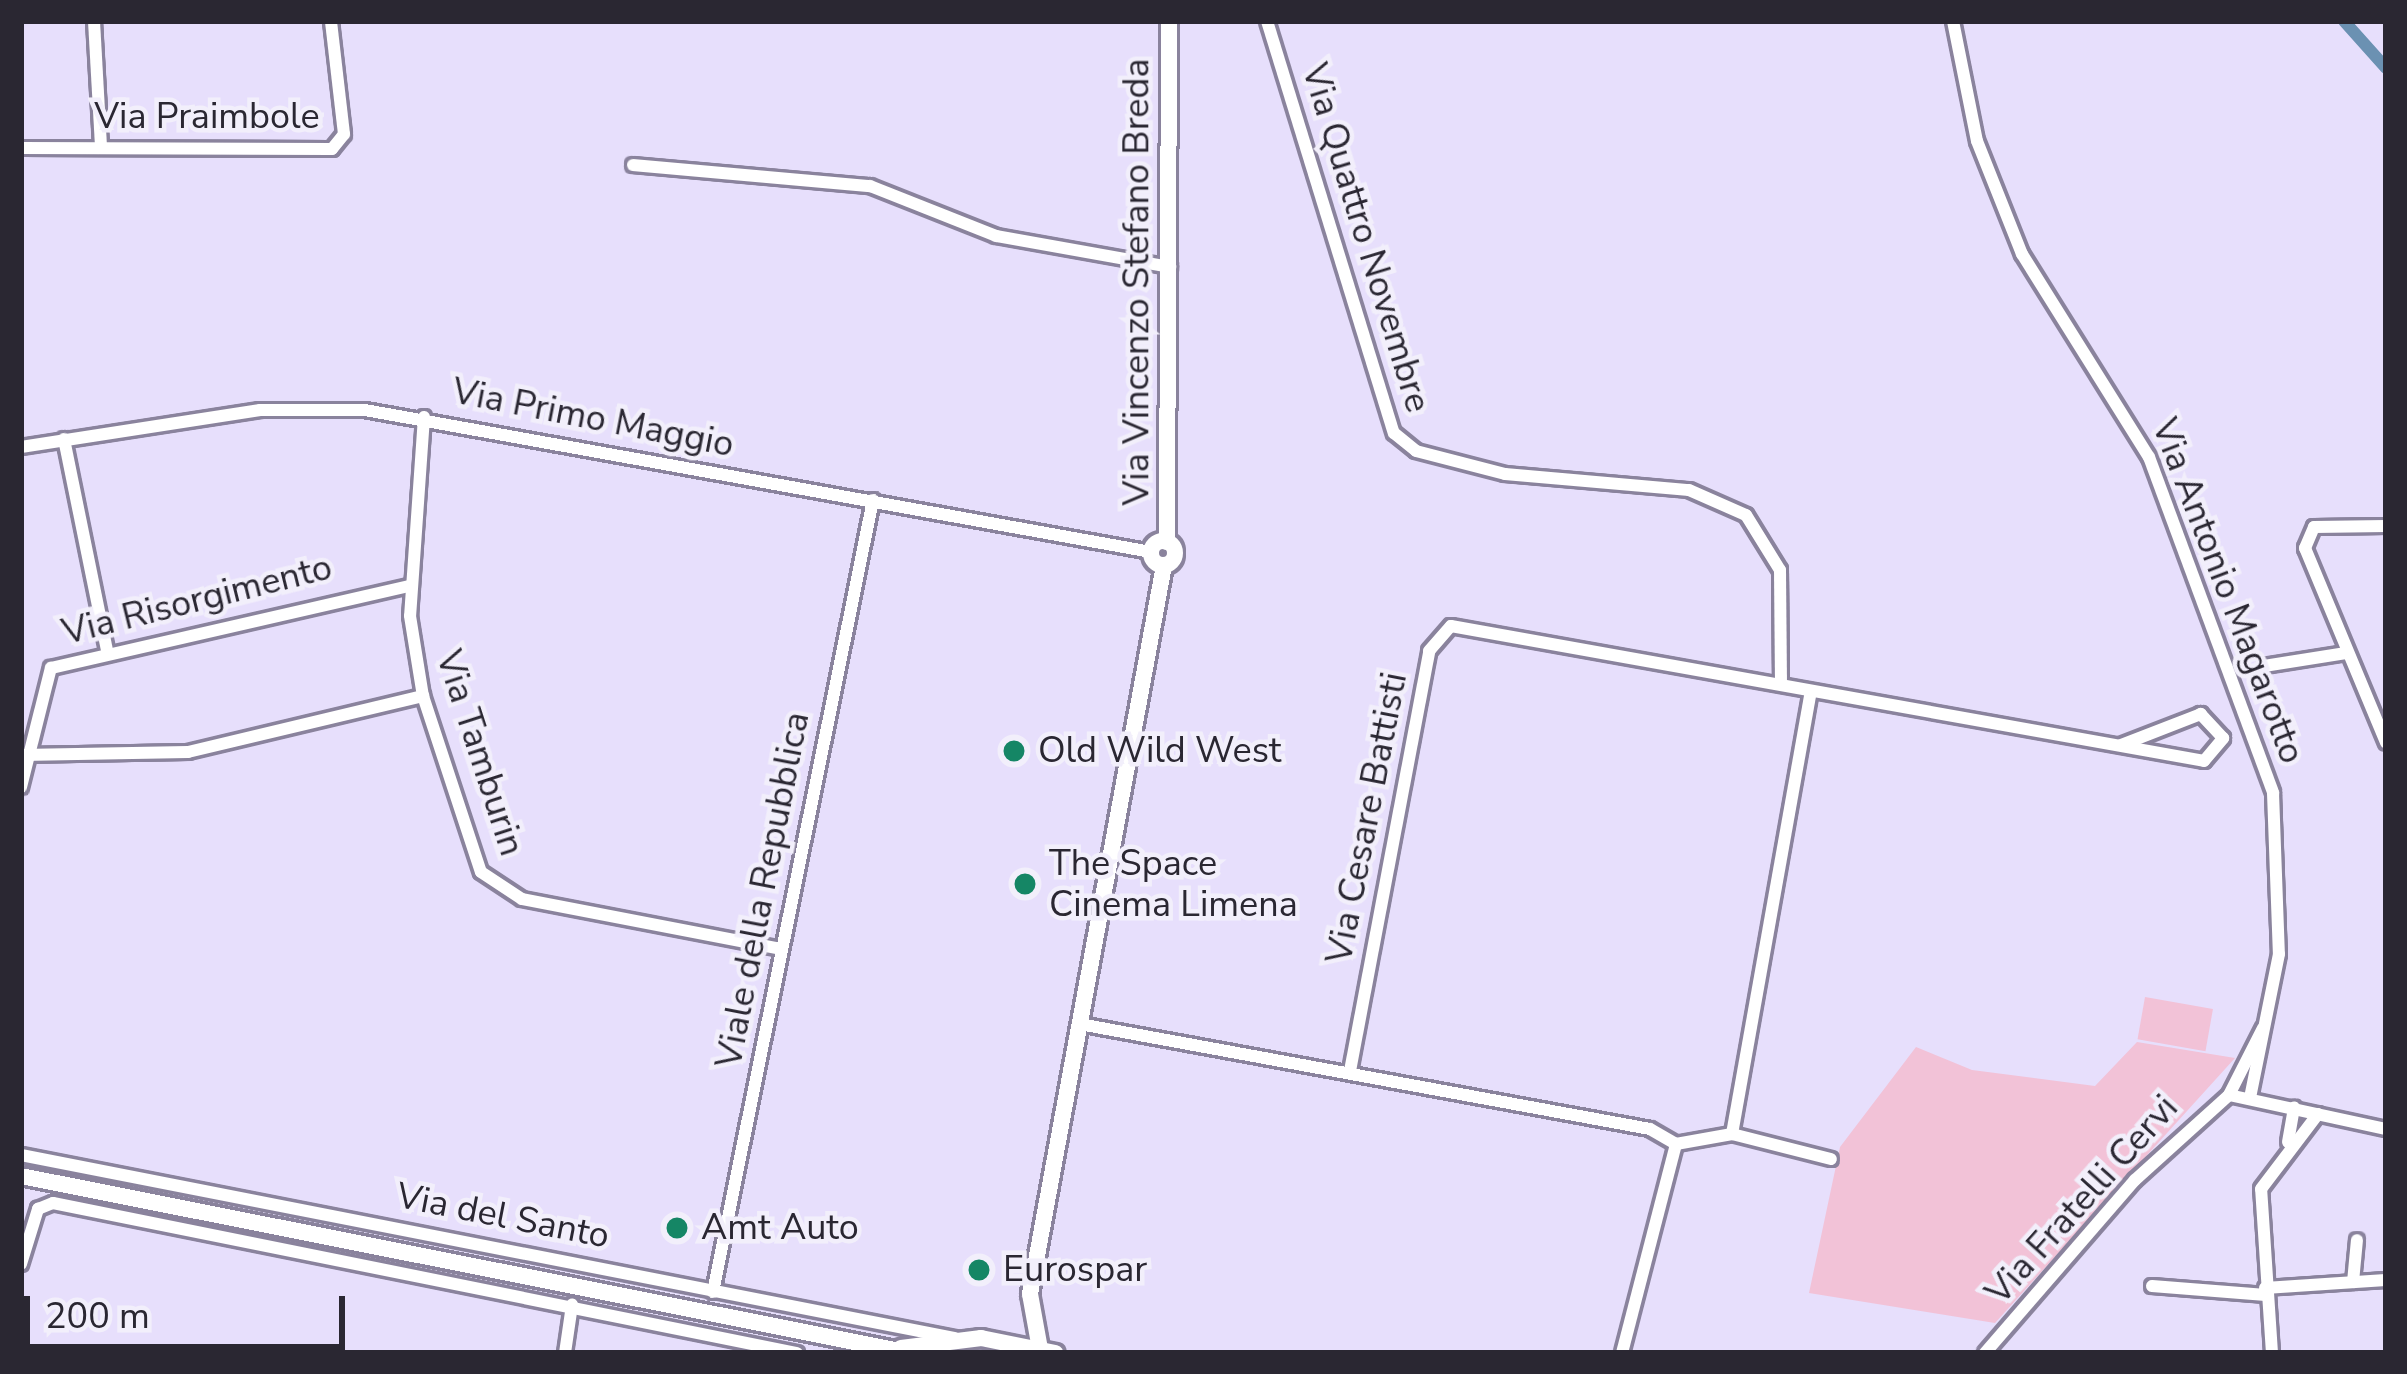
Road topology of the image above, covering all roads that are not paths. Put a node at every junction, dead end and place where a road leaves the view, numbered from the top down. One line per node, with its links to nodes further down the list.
1 (94, 21): 7 (street)
2 (331, 21): 7 (street, Via Praimbole)
3 (1169, 21): 9 (street, Via Vincenzo Stefano Breda)
4 (1267, 21): 20 (street, Via Quattro Novembre)
5 (1953, 21): 28 (street, Via Antonio Magarotto)
6 (21, 148): 7 (street, Via Praimbole)
7 (100, 148)
8 (633, 165): 9 (street)
9 (1169, 267): 15 (street, Via Vincenzo Stefano Breda)
10 (424, 417): 11 (street, Via Primo Maggio); 13 (street, Via Primo Maggio); 16 (street, Via Tamburin)
11 (64, 439): 12 (street, Via Primo Maggio); 17 (street)
12 (21, 447)
13 (873, 500): 15 (street, Via Primo Maggio); 27 (street, Viale della Repubblica)
14 (2386, 526): 18 (street)
15 (1161, 553): 29 (street, Via Vincenzo Stefano Breda)
16 (410, 586): 17 (street, Via Risorgimento); 22 (street, Via Tamburin)
17 (107, 652): 25 (street, Via Risorgimento)
18 (2346, 652): 19 (street); 23 (street)
19 (2264, 666)
20 (1781, 682): 21 (street, Via Cesare Battisti); 30 (street, Via Cesare Battisti)
21 (1810, 695): 24 (street, Via Cesare Battisti); 36 (street)
22 (423, 696): 25 (street); 27 (street, Via Tamburin)
23 (2386, 743)
24 (2121, 745): 24 (street, Via Cesare Battisti)
25 (24, 755): 26 (street, Via Risorgimento)
26 (21, 787)
27 (781, 949): 52 (street, Viale della Repubblica)
28 (2271, 1010): 31 (street, Via Antonio Magarotto); 32 (street, Via Antonio Magarotto)
29 (1085, 1025): 30 (street); 53 (street, Via Vincenzo Stefano Breda)
30 (1350, 1071): 38 (street)
31 (2228, 1095): 32 (street); 64 (street, Via Fratelli Cervi)
32 (2250, 1099): 33 (street)
33 (2294, 1108): 34 (street); 37 (street)
34 (2318, 1114): 35 (street); 37 (street)
35 (2385, 1127)
36 (1732, 1134): 38 (street); 40 (street)
37 (2288, 1142): 51 (street)
38 (1676, 1144): 63 (street)
39 (21, 1155): 52 (street, Via del Santo)
40 (1831, 1159)
41 (21, 1175): 45 (street, Via del Santo)
42 (21, 1202): 43 (street, Via del Santo)
43 (38, 1209): 46 (street); 47 (street, Via del Santo)
44 (2357, 1240): 49 (street)
45 (396, 1250): 47 (street, Via del Santo); 55 (street, Via del Santo)
46 (21, 1264)
47 (392, 1270): 54 (street, Via del Santo)
48 (2386, 1280): 49 (street)
49 (2354, 1282): 51 (street)
50 (2152, 1286): 51 (street)
51 (2265, 1291): 65 (street)
52 (713, 1292): 58 (street, Via del Santo)
53 (1030, 1294): 56 (street, Via Vincenzo Stefano Breda); 60 (street, Via Vincenzo Stefano Breda)
54 (572, 1305): 57 (street, Via del Santo); 61 (street)
55 (745, 1319): 57 (street); 59 (street, Via del Santo)
56 (994, 1340): 58 (street, Via del Santo); 60 (street, Via del Santo)
57 (741, 1341): 62 (street, Via del Santo)
58 (961, 1347): 59 (street, Via del Santo)
59 (905, 1351)
60 (1052, 1352)
61 (566, 1353)
62 (797, 1353)
63 (1622, 1353)
64 (1984, 1353)
65 (2272, 1353)

